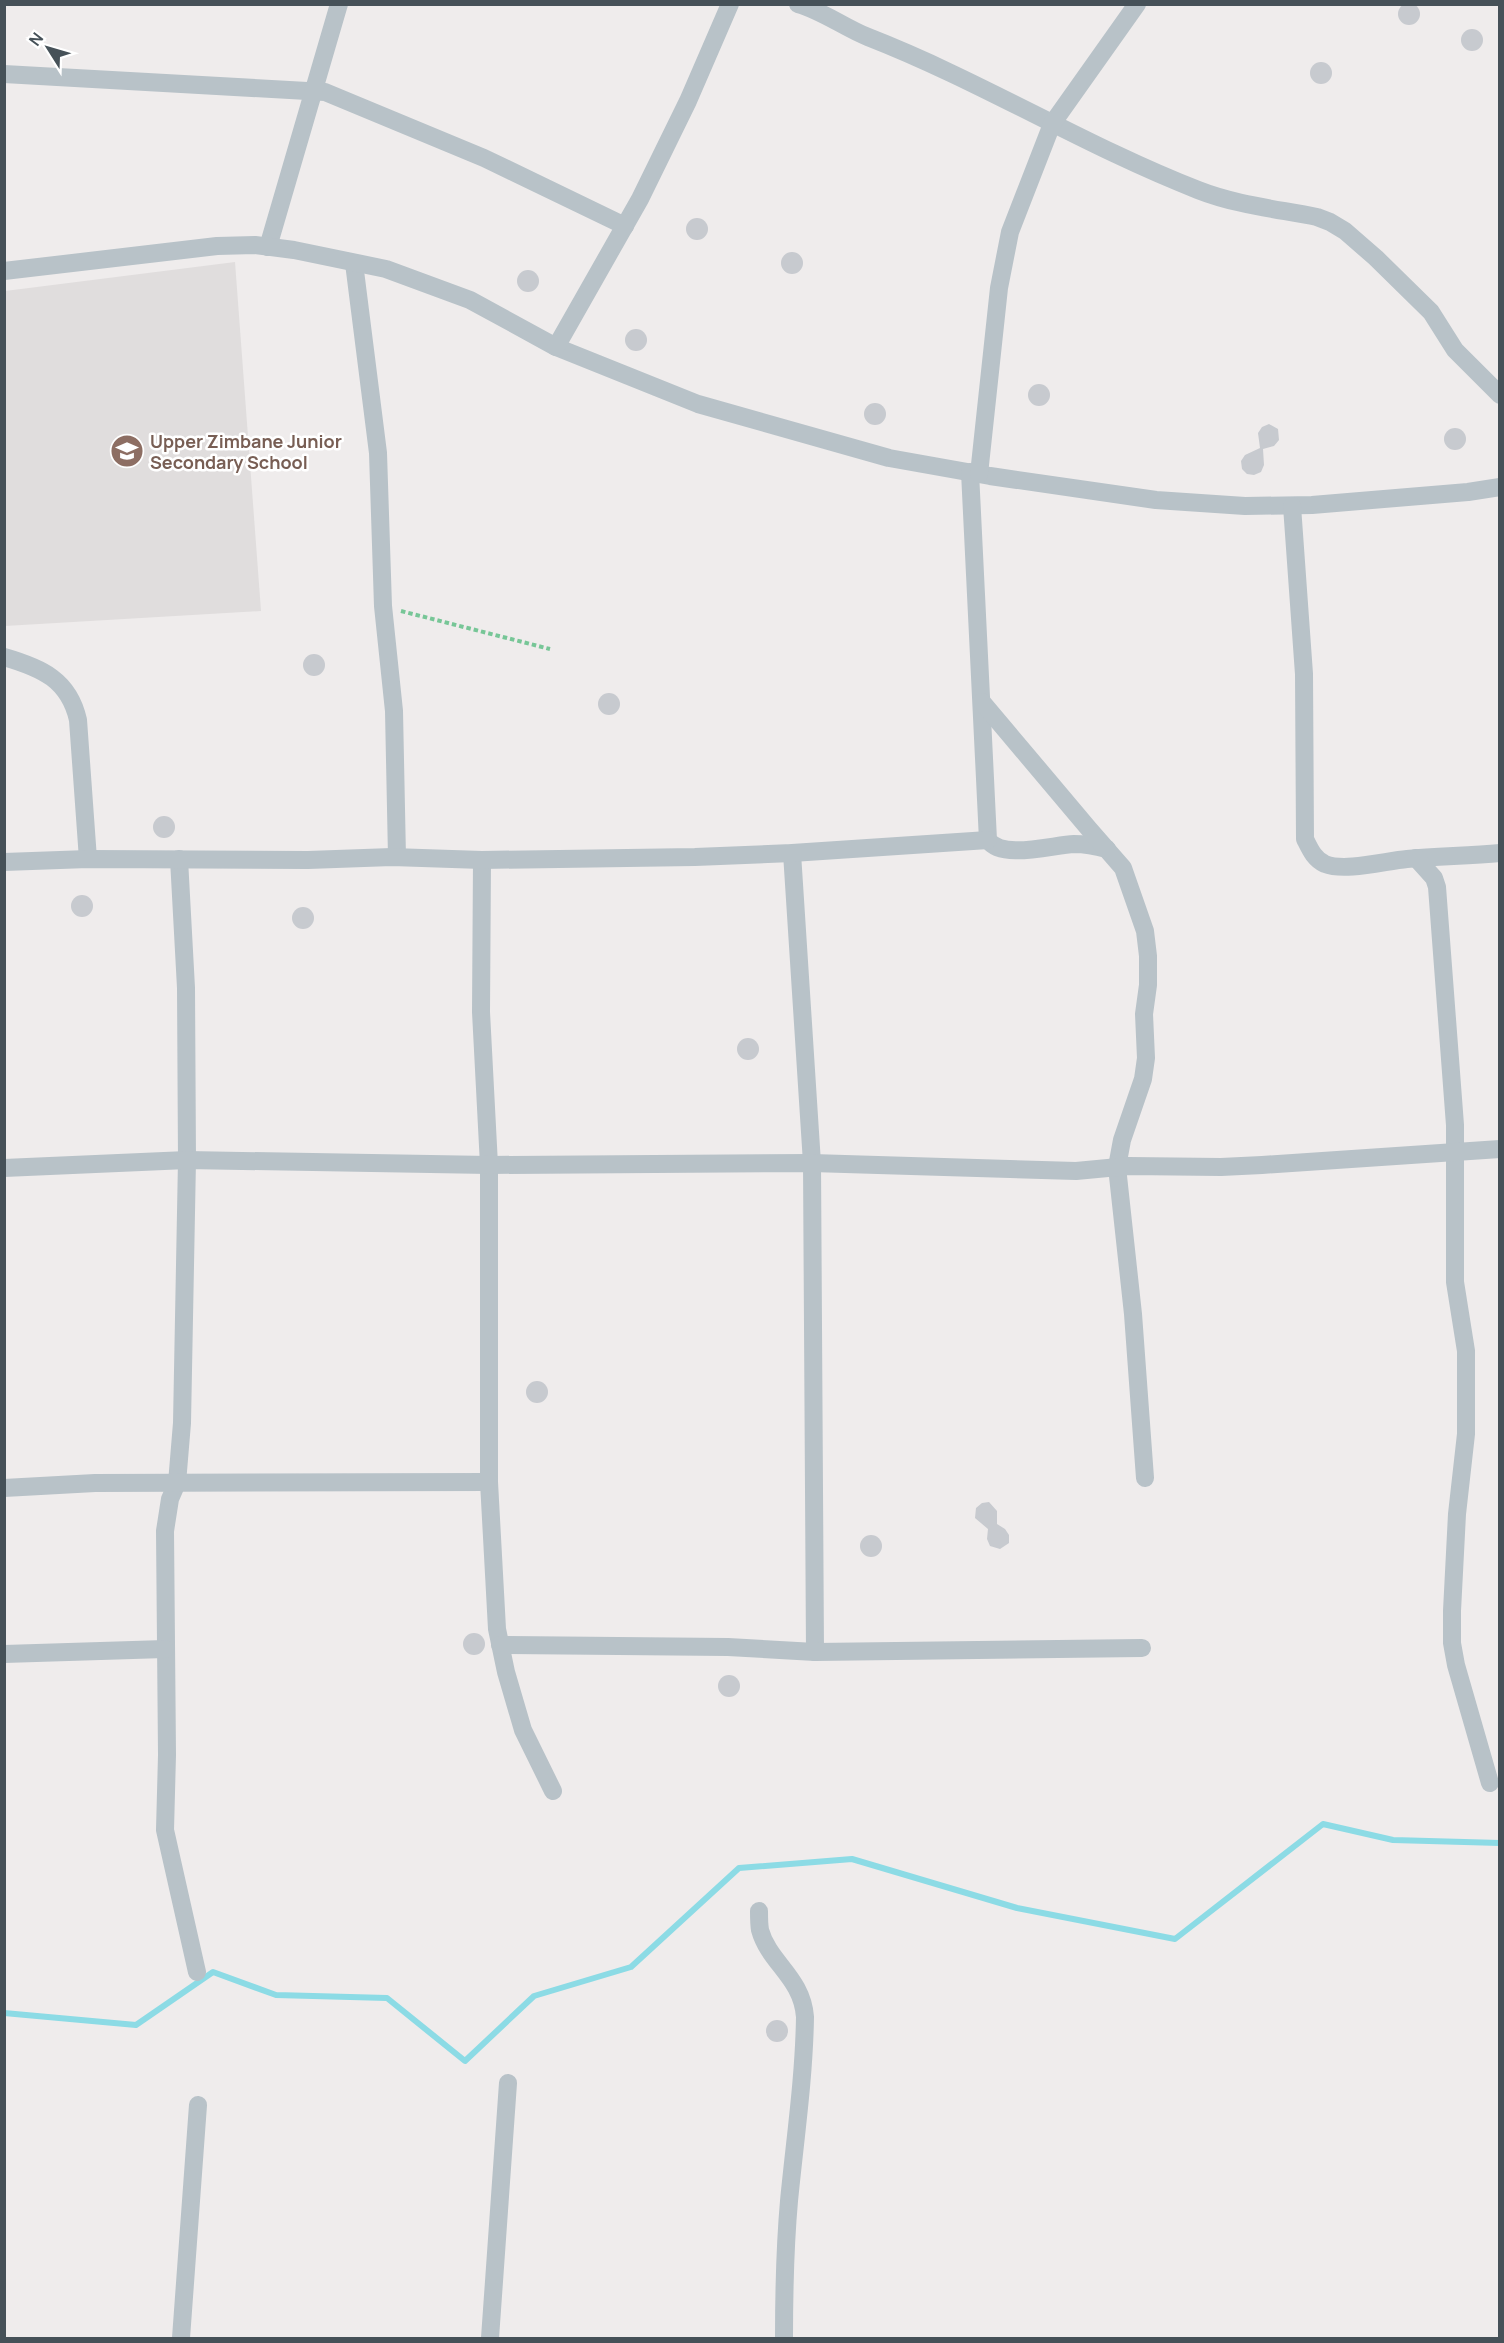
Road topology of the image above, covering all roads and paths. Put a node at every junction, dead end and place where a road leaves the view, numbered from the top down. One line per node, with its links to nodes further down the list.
1 (339, 4): 6 (street)
2 (730, 4): 8 (street)
3 (798, 4): 7 (street)
4 (1137, 4): 7 (street)
5 (4, 74): 6 (street)
6 (315, 90): 8 (street); 9 (street)
7 (1052, 124): 13 (street); 14 (street)
8 (626, 226): 12 (street)
9 (268, 247): 10 (street); 11 (street)
10 (354, 263): 12 (street); 17 (street)
11 (4, 271)
12 (556, 347): 14 (street)
13 (1500, 395)
14 (975, 473): 16 (street); 20 (street)
15 (1500, 487): 16 (street)
16 (1292, 506): 26 (street)
17 (383, 606): 18 (path); 25 (street)
18 (550, 649)
19 (4, 657): 27 (street)
20 (982, 702): 21 (street); 22 (street)
21 (988, 840): 22 (street); 23 (street)
22 (1107, 849): 36 (street)
23 (792, 853): 29 (street); 34 (street)
24 (1500, 853): 26 (street)
25 (397, 857): 28 (street); 29 (street)
26 (1416, 858): 32 (street)
27 (88, 859): 28 (street); 30 (street)
28 (179, 859): 33 (street)
29 (482, 860): 35 (street)
30 (4, 862)
31 (1500, 1149): 32 (street)
32 (1455, 1152): 36 (street); 47 (street)
33 (187, 1160): 35 (street); 37 (street); 40 (street)
34 (812, 1163): 35 (street); 36 (street); 45 (street)
35 (489, 1165): 39 (street)
36 (1117, 1167): 38 (street)
37 (4, 1168)
38 (1145, 1478)
39 (489, 1482): 40 (street); 42 (street)
40 (177, 1483): 41 (street); 44 (street)
41 (4, 1488)
42 (500, 1645): 45 (street); 48 (street)
43 (1142, 1648): 45 (street)
44 (165, 1649): 46 (street); 50 (street)
45 (815, 1652)
46 (4, 1654)
47 (1490, 1783)
48 (553, 1791)
49 (759, 1911): 55 (street)
50 (197, 1972)
51 (508, 2083): 54 (street)
52 (198, 2105): 53 (street)
53 (181, 2338)
54 (490, 2338)
55 (784, 2338)

